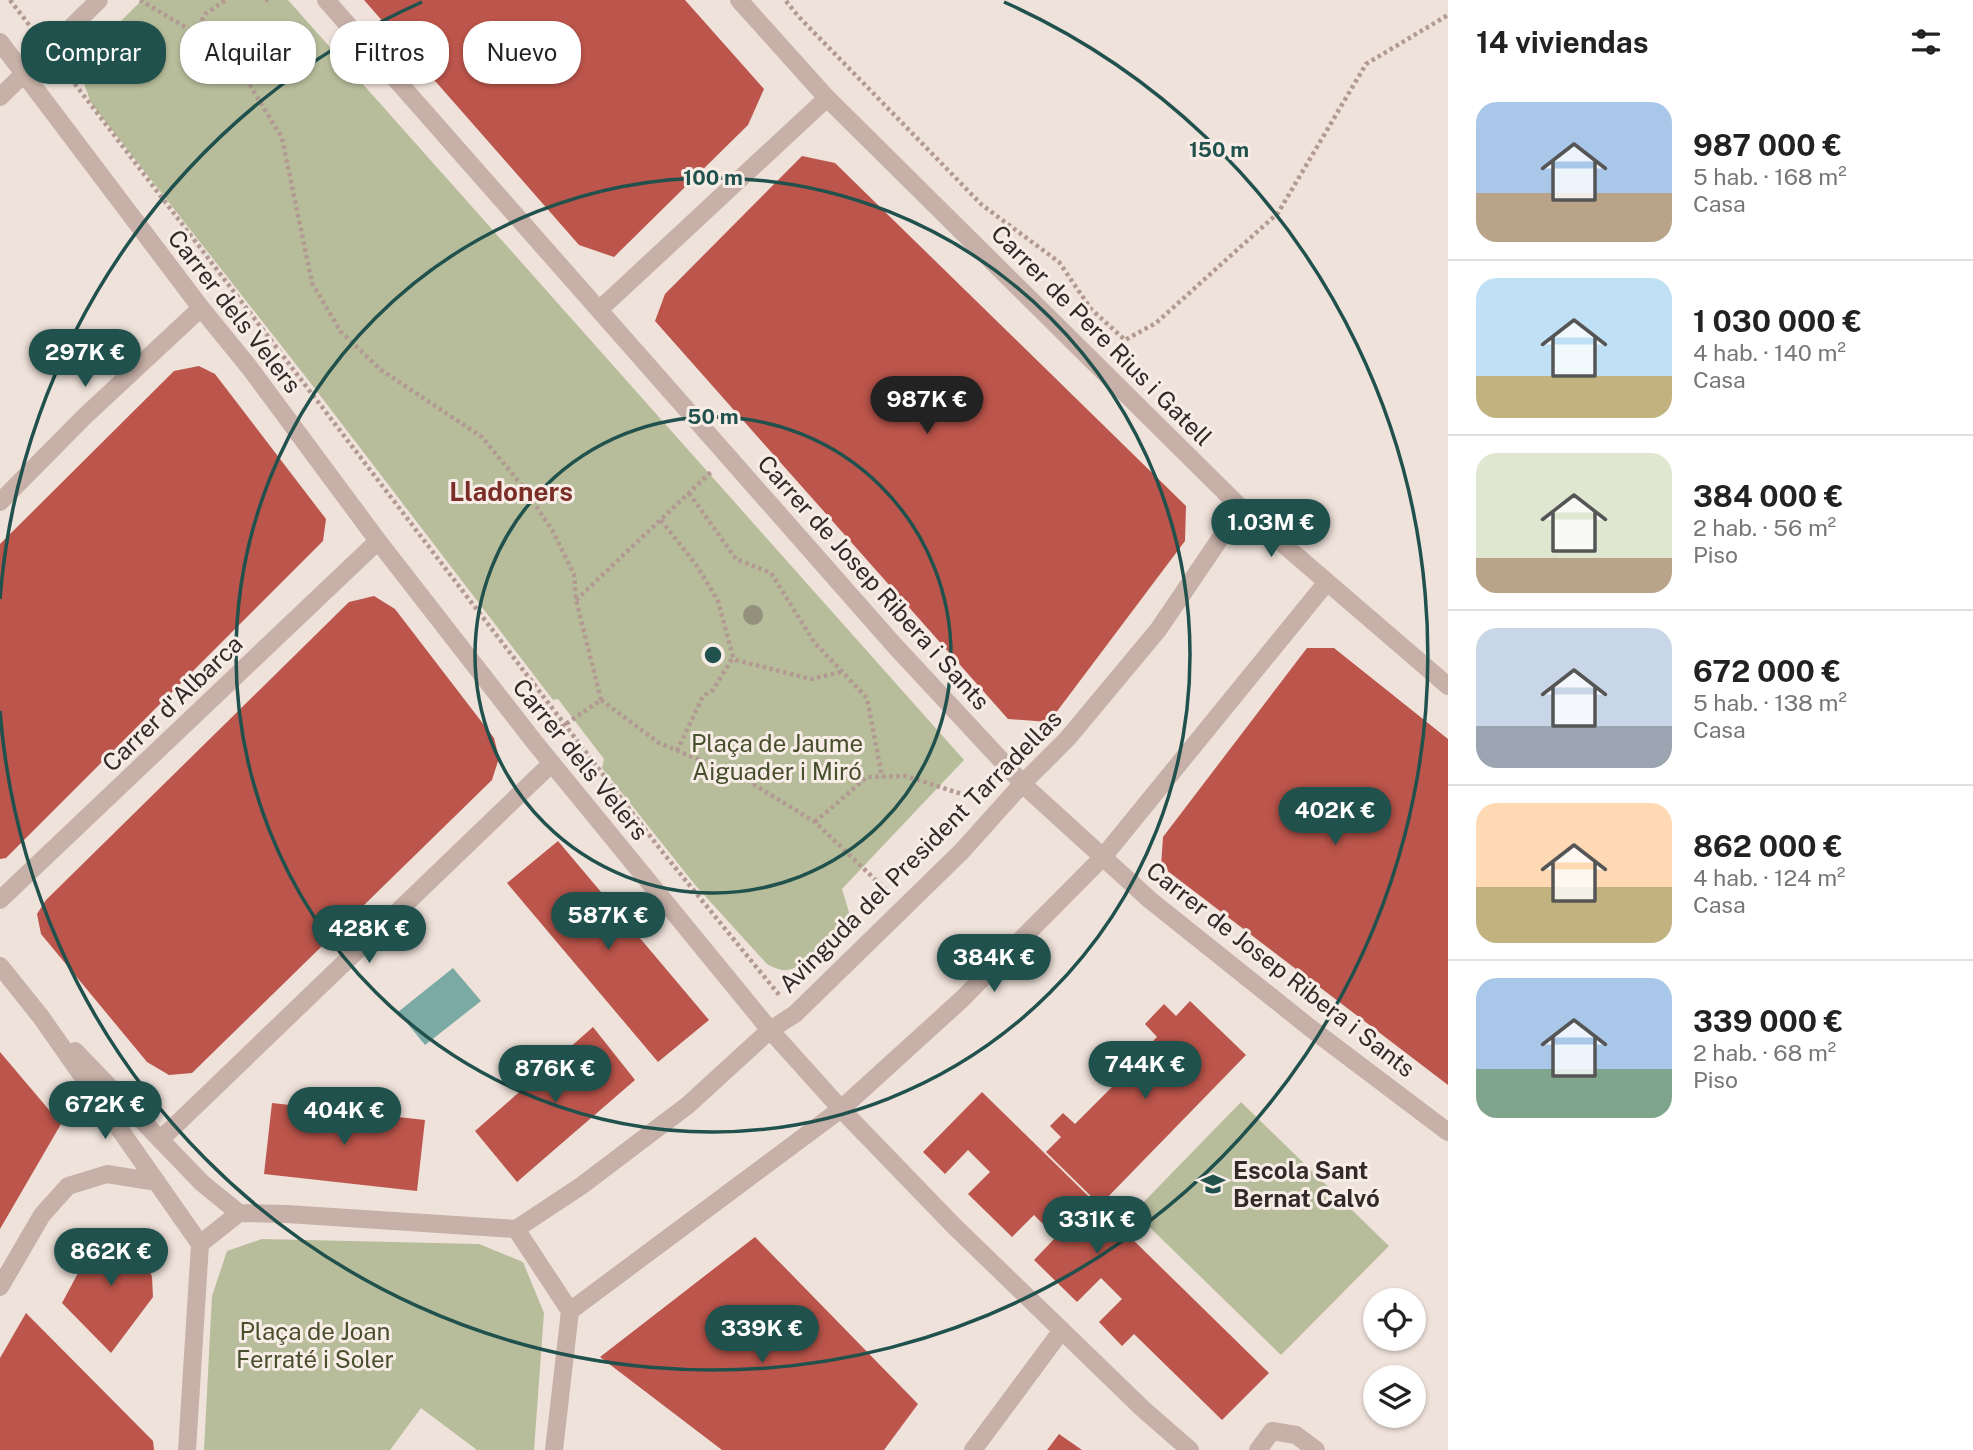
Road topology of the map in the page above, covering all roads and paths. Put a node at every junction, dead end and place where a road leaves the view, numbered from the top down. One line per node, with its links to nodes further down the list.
1 (10, 0): 12 (path)
2 (99, 0): 13 (street)
3 (140, 0): 15 (path)
4 (226, 0): 14 (path)
5 (265, 0): 6 (path)
6 (272, 0)
7 (326, 0): 25 (street, Carrer de Josep Ribera i Sants)
8 (739, 0): 23 (street, Carrer de Pere Rius i Gatell)
9 (786, 1): 10 (path); 11 (path)
10 (783, 10)
11 (1448, 15)
12 (26, 21)
13 (78, 21)
14 (201, 21)
15 (180, 24)
16 (0, 42): 17 (street, Carrer dels Velers)
17 (21, 70)
18 (21, 77): 22 (street)
19 (32, 84): 24 (street, Carrer dels Velers)
20 (74, 84): 38 (path)
21 (249, 84): 33 (path)
22 (0, 97)
23 (827, 97): 25 (street); 29 (street, Carrer de Pere Rius i Gatell)
24 (201, 308): 28 (street); 31 (street, Carrer dels Velers)
25 (599, 310): 26 (street, Carrer de Josep Ribera i Sants)
26 (728, 456): 27 (path); 43 (street, Carrer de Josep Ribera i Sants)
27 (690, 493): 30 (path); 35 (path)
28 (0, 502)
29 (1241, 508): 32 (street, Carrer de Pere Rius i Gatell); 43 (street, Avinguda del President Tarradellas)
30 (661, 520): 33 (path); 34 (path)
31 (378, 541): 39 (street, Carrer dels Velers); 47 (street, Carrer d'Albarca)
32 (1327, 582): 36 (street, Carrer de Pere Rius i Gatell); 46 (street)
33 (576, 600): 37 (path)
34 (733, 657): 35 (path); 40 (path)
35 (842, 672): 42 (path)
36 (1448, 686)
37 (601, 699): 38 (path); 40 (path)
38 (564, 725): 39 (path); 50 (path)
39 (536, 744): 41 (street, Carrer dels Velers)
40 (677, 751): 45 (path)
41 (552, 763): 52 (street, Carrer dels Velers); 55 (street)
42 (882, 777): 44 (path); 45 (path)
43 (1023, 783): 44 (street, Avinguda del President Tarradellas); 46 (street, Carrer de Josep Ribera i Sants)
44 (1002, 807): 48 (street, Avinguda del President Tarradellas)
45 (815, 822): 48 (path)
46 (1103, 857): 53 (street); 54 (street, Carrer de Josep Ribera i Sants)
47 (0, 900)
48 (907, 905): 50 (street, Avinguda del President Tarradellas)
49 (0, 966): 51 (street)
50 (795, 1014): 52 (street, Avinguda del President Tarradellas)
51 (41, 1017): 55 (street); 56 (street)
52 (770, 1030): 53 (street, Carrer dels Velers); 58 (street, Avinguda del President Tarradellas)
53 (841, 1109): 61 (street); 62 (street, Carrer dels Velers)
54 (1448, 1132)
55 (160, 1140): 57 (street)
56 (157, 1182): 59 (street); 60 (street)
57 (239, 1213): 58 (street); 59 (street)
58 (516, 1229): 61 (street)
59 (200, 1244): 63 (street)
60 (0, 1287)
61 (570, 1311): 64 (street)
62 (1062, 1330): 65 (street); 66 (street, Carrer dels Velers)
63 (187, 1450)
64 (554, 1450)
65 (973, 1450)
66 (1190, 1450)
67 (1258, 1450): 68 (street)
68 (1316, 1450)

